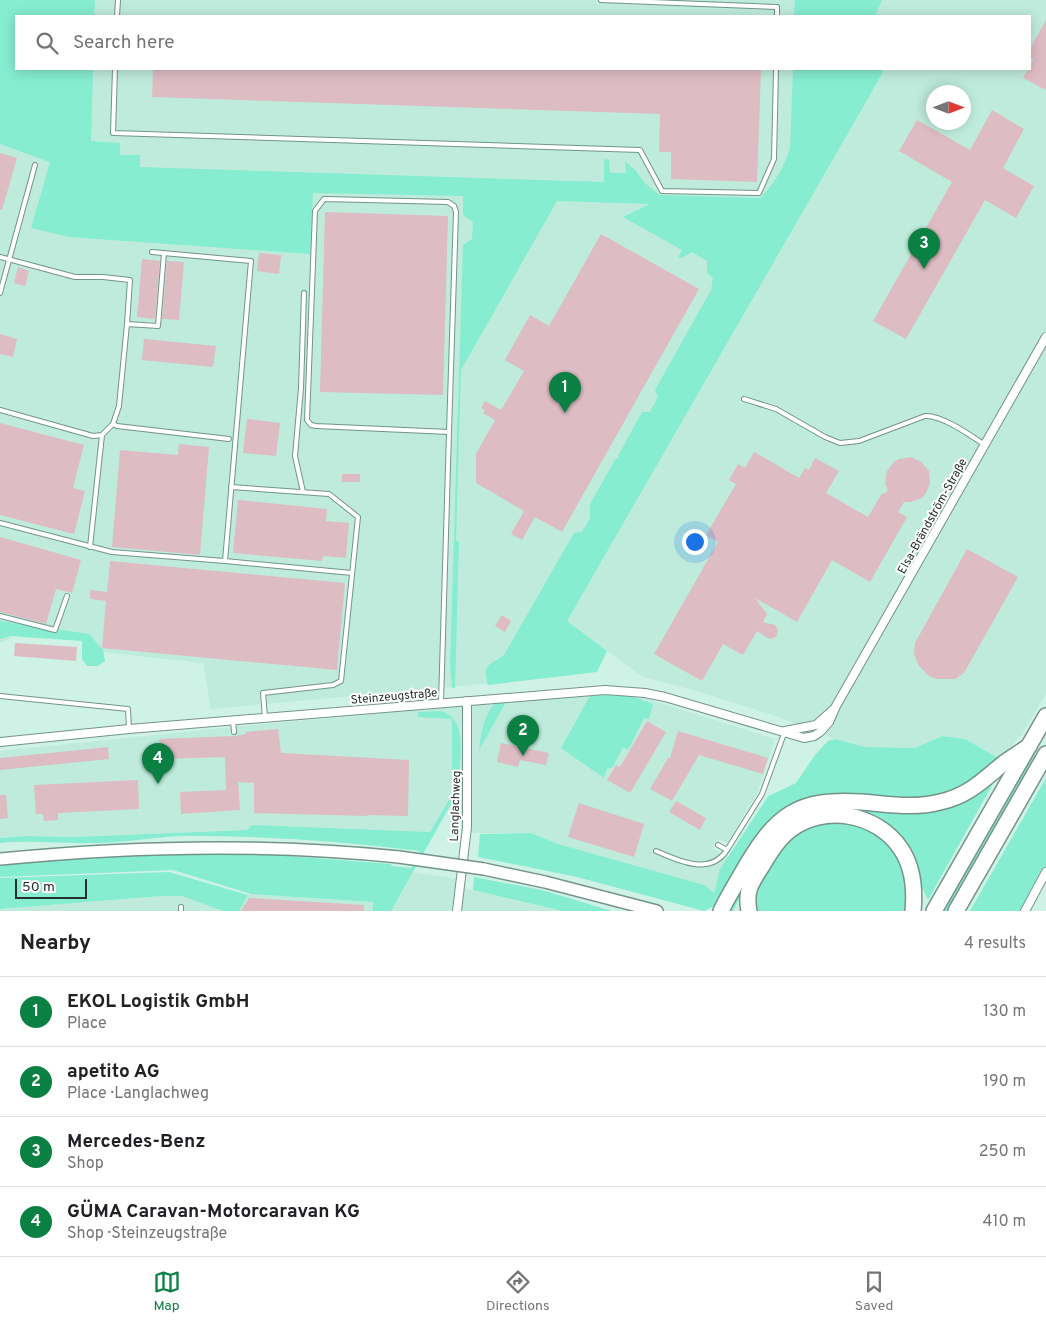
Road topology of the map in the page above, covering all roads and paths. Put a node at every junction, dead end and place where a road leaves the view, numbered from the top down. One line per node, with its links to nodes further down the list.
1 (118, 0): 3 (lane)
2 (601, 0): 4 (lane)
3 (117, 15)
4 (777, 15)
5 (115, 70): 6 (lane)
6 (776, 70)
7 (35, 165): 11 (lane)
8 (152, 252): 9 (lane)
9 (164, 253): 14 (lane); 23 (lane)
10 (0, 257): 11 (lane)
11 (9, 260): 12 (lane); 14 (lane)
12 (0, 293)
13 (304, 293): 24 (lane)
14 (127, 324): 18 (lane)
15 (1046, 337): 22 (street, Elsa-Brändström-Straße)
16 (744, 398): 22 (lane)
17 (0, 410): 20 (lane)
18 (113, 424): 20 (lane); 21 (lane)
19 (449, 432): 19 (lane); 33 (lane)
20 (102, 435): 26 (lane)
21 (229, 439)
22 (985, 444): 38 (street, Elsa-Brändström-Straße)
23 (232, 487): 24 (lane); 27 (lane)
24 (303, 492): 28 (lane)
25 (0, 523): 26 (lane)
26 (90, 547): 27 (lane)
27 (225, 561): 28 (lane)
28 (352, 573): 35 (lane)
29 (66, 596): 30 (lane)
30 (0, 616)
31 (0, 696): 37 (lane)
32 (467, 700): 33 (street, Steinzeugstraße); 38 (street, Steinzeugstraße); 49 (street, Langlachweg)
33 (441, 703): 35 (street, Steinzeugstraße)
34 (1046, 716): 41 (highway)
35 (264, 718): 36 (street, Steinzeugstraße)
36 (233, 720): 37 (street, Steinzeugstraße); 39 (lane)
37 (129, 729): 40 (street, Steinzeugstraße)
38 (785, 731): 44 (lane)
39 (234, 732)
40 (0, 742)
41 (1029, 746): 51 (highway); 55 (highway)
42 (1046, 754): 56 (highway)
43 (718, 845): 44 (lane)
44 (727, 850): 45 (lane)
45 (656, 851)
46 (0, 859): 50 (main road, bridge)
47 (1046, 872): 57 (street)
48 (747, 893): 52 (highway); 53 (highway); 54 (highway)
49 (457, 911)
50 (657, 911)
51 (721, 911)
52 (738, 911)
53 (749, 911)
54 (913, 911)
55 (934, 911)
56 (956, 911)
57 (1025, 911)

